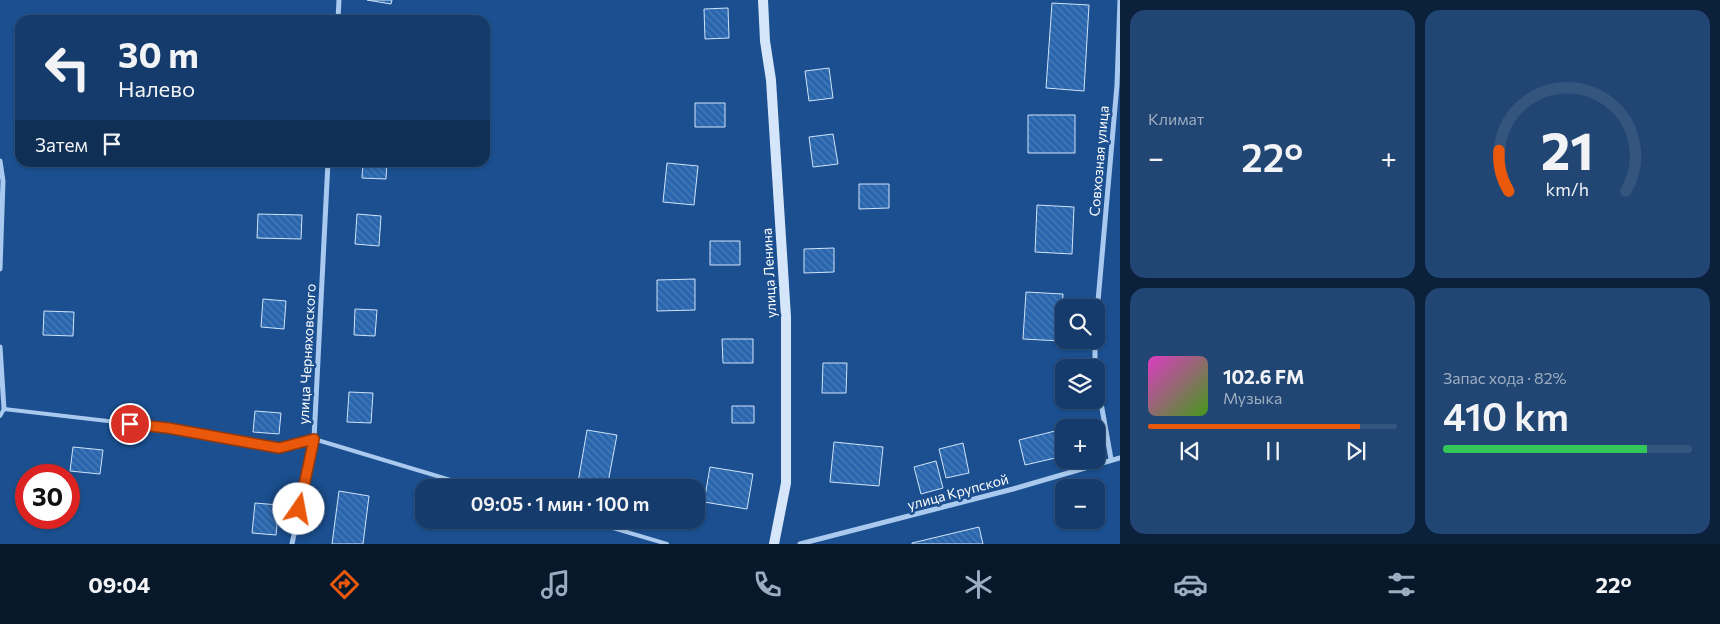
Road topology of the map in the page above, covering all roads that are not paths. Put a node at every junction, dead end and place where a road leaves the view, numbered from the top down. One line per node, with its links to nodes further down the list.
1 (339, 0): 4 (street)
2 (763, 0): 20 (main road, улица Ленина)
3 (1120, 0): 8 (street, Совхозная улица)
4 (338, 15)
5 (0, 162): 7 (street)
6 (328, 167): 13 (street, улица Черняховского)
7 (0, 269)
8 (1098, 299)
9 (0, 347): 10 (street)
10 (4, 409): 12 (lane); 13 (lane)
11 (1102, 409): 15 (street)
12 (0, 416)
13 (314, 439): 16 (lane); 18 (street, улица Черняховского)
14 (1120, 458): 15 (street, улица Крупской)
15 (1111, 459): 21 (street, улица Крупской)
16 (447, 479)
17 (616, 529): 19 (lane)
18 (292, 544)
19 (667, 544)
20 (774, 544)
21 (800, 544)

